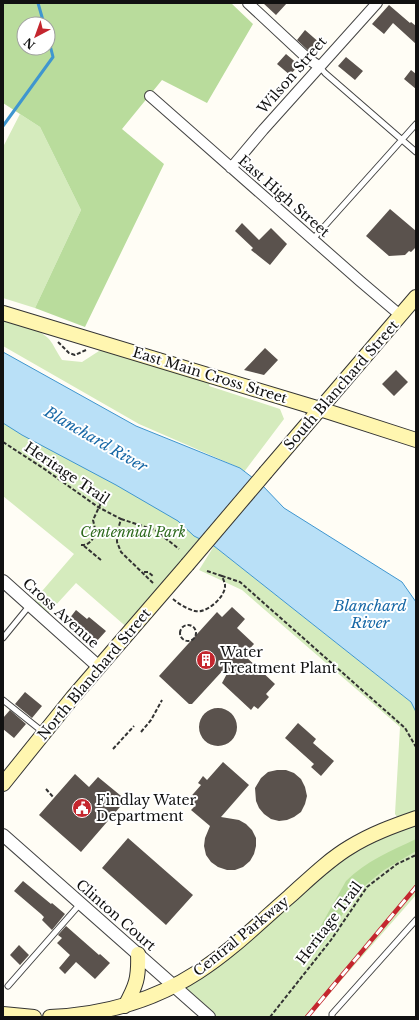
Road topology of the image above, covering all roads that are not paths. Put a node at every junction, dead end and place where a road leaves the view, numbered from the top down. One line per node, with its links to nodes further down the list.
1 (248, 3): 3 (street)
2 (377, 3): 3 (street, Wilson Street)
3 (320, 67): 6 (lane); 8 (street, Wilson Street)
4 (150, 96): 8 (street, East High Street)
5 (416, 124): 6 (lane)
6 (402, 139): 7 (lane); 9 (lane)
7 (416, 152)
8 (231, 168): 9 (street, East High Street)
9 (312, 240): 12 (street, East High Street)
10 (416, 297): 12 (main road, South Blanchard Street)
11 (3, 313): 13 (main road, East Main Cross Street)
12 (400, 315): 13 (main road, South Blanchard Street)
13 (320, 409): 14 (main road, East Main Cross Street); 15 (main road, South Blanchard Street, bridge)
14 (416, 440)
15 (187, 565): 19 (main road, North Blanchard Street)
16 (3, 582): 17 (street, Cross Avenue)
17 (30, 605): 18 (lane); 19 (street, Cross Avenue)
18 (3, 638)
19 (99, 667): 21 (main road, North Blanchard Street)
20 (3, 700): 21 (lane)
21 (44, 733): 22 (main road, North Blanchard Street)
22 (3, 784)
23 (416, 818): 29 (main road, Central Parkway)
24 (3, 835): 25 (street, Clinton Court)
25 (81, 904): 27 (street, Clinton Court); 28 (lane)
26 (416, 920): 35 (lane)
27 (138, 954): 29 (street, Clinton Court); 30 (main road)
28 (8, 986)
29 (174, 986): 30 (main road, Central Parkway); 34 (street, Clinton Court)
30 (125, 1006): 33 (main road, Central Parkway)
31 (3, 1014): 32 (main road)
32 (34, 1017)
33 (50, 1017)
34 (209, 1017)
35 (332, 1017)

